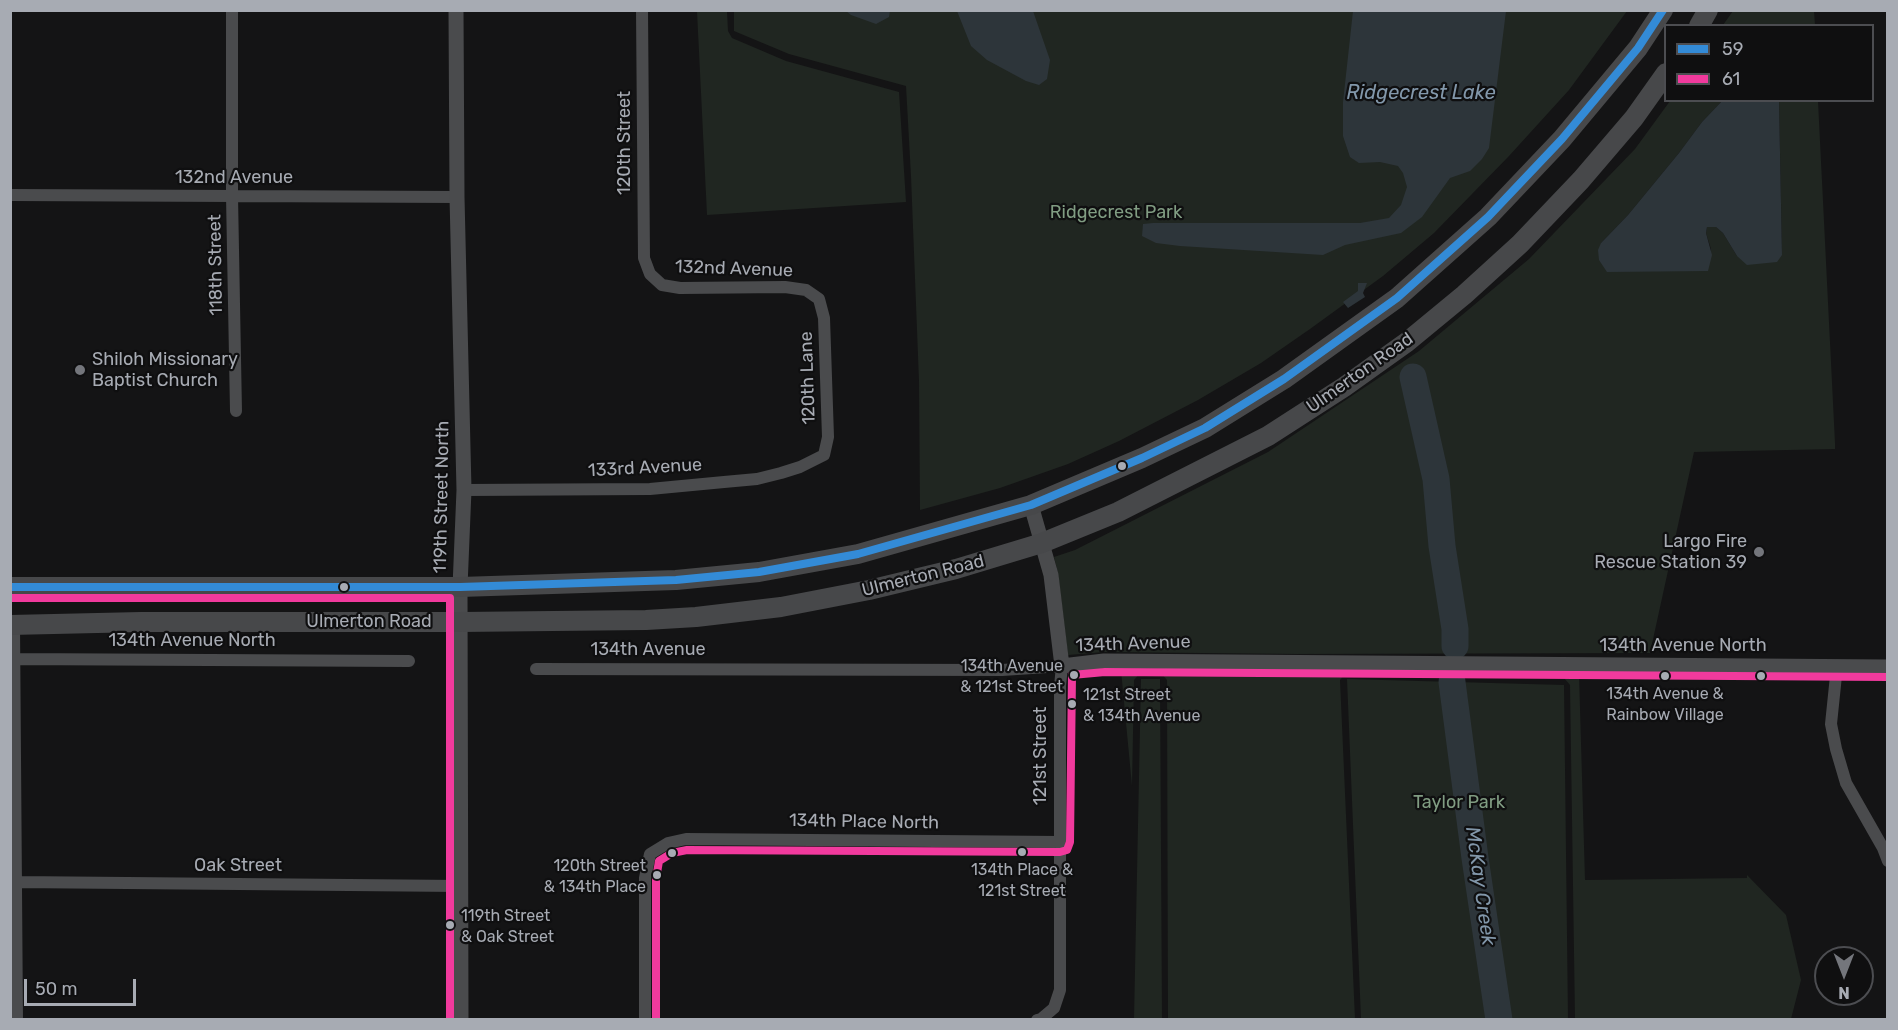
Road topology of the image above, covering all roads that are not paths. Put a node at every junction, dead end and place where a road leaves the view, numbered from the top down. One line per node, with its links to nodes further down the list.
1 (232, 10): 9 (street, 118th Street)
2 (456, 10): 10 (street, 119th Street North)
3 (642, 10): 11 (street, 120th Street)
4 (1663, 10): 16 (main road, Ulmerton Road)
5 (1708, 10): 6 (main road)
6 (1700, 24)
7 (1664, 74): 17 (main road, Ulmerton Road)
8 (10, 195): 9 (street, 132nd Avenue)
9 (232, 196): 10 (street, 132nd Avenue); 13 (street, 118th Street)
10 (457, 197): 15 (street, 119th Street North)
11 (650, 274): 12 (street, 132nd Avenue)
12 (819, 299): 14 (street, 120th Lane)
13 (236, 411)
14 (824, 455): 15 (street, 133rd Avenue)
15 (464, 490): 19 (street, 119th Street North)
16 (1030, 506): 17 (street, 121st Street); 19 (main road, Ulmerton Road)
17 (1042, 543): 20 (main road, Ulmerton Road); 25 (street, 121st Street)
18 (10, 587): 19 (main road, Ulmerton Road)
19 (460, 587): 20 (street, 119th Street North)
20 (460, 622): 21 (main road, Ulmerton Road); 32 (street, 119th Street North)
21 (12, 625): 22 (street)
22 (12, 659): 23 (street, 134th Avenue North); 31 (street)
23 (409, 661)
24 (1478, 664): 25 (street, 134th Avenue); 26 (street, 134th Avenue North)
25 (1062, 666): 28 (street, 134th Avenue); 29 (street, 121st Street)
26 (1837, 666): 27 (street, 134th Avenue North); 30 (street)
27 (1887, 667)
28 (536, 669)
29 (1060, 843): 35 (street, 134th Place North); 36 (street, 121st Street)
30 (1887, 861)
31 (16, 882): 32 (street, Oak Street); 33 (street)
32 (460, 886): 34 (street, 119th Street North)
33 (17, 1020)
34 (461, 1020)
35 (645, 1020)
36 (1037, 1020)

